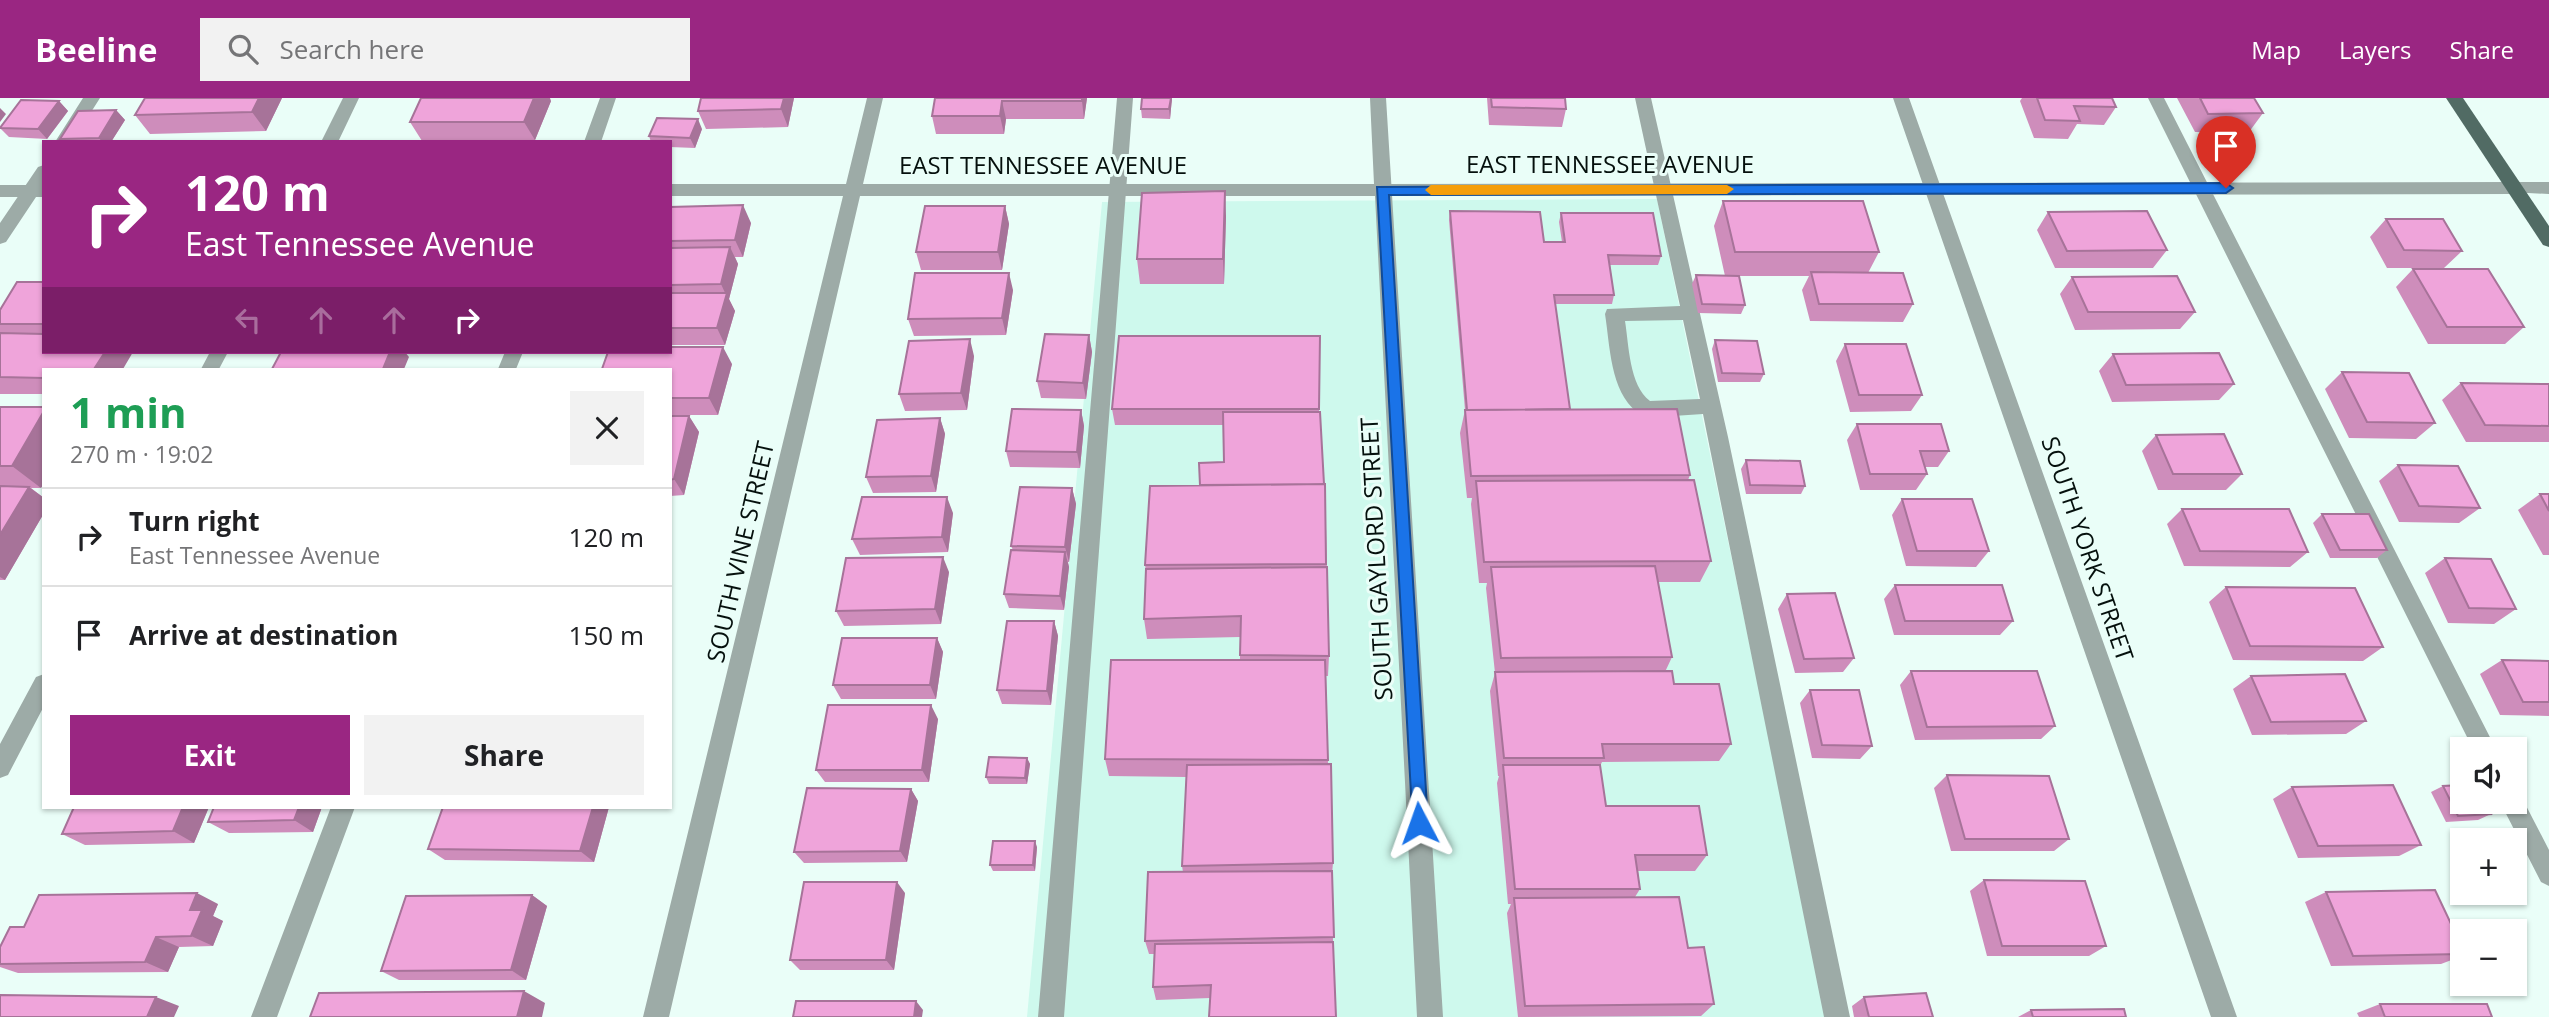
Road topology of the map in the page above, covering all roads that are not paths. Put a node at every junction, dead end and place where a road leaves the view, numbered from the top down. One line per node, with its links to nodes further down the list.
1 (92, 98): 11 (street)
2 (351, 98): 12 (street)
3 (608, 98): 13 (street)
4 (875, 98): 17 (street, SOUTH VINE STREET)
5 (1125, 98): 24 (street)
6 (1378, 98): 21 (street, SOUTH GAYLORD STREET)
7 (1643, 98): 18 (street)
8 (1901, 98): 19 (street, SOUTH YORK STREET)
9 (2155, 98): 14 (street)
10 (2454, 98): 15 (main road)
11 (64, 140)
12 (330, 140)
13 (594, 140)
14 (2199, 188): 15 (street, EAST TENNESSEE AVENUE); 19 (street, EAST TENNESSEE AVENUE); 30 (street)
15 (2515, 188): 16 (street, EAST TENNESSEE AVENUE); 26 (main road)
16 (2549, 188)
17 (854, 189): 20 (street, EAST TENNESSEE AVENUE); 24 (street, EAST TENNESSEE AVENUE); 36 (street, SOUTH VINE STREET)
18 (1662, 189): 19 (street, EAST TENNESSEE AVENUE); 21 (street, EAST TENNESSEE AVENUE); 27 (street)
19 (1933, 189): 40 (street, SOUTH YORK STREET)
20 (672, 190)
21 (1382, 190): 24 (street, EAST TENNESSEE AVENUE); 38 (street, SOUTH GAYLORD STREET)
22 (0, 191): 23 (street)
23 (37, 191): 25 (street)
24 (1118, 191): 37 (street)
25 (0, 237)
26 (2549, 240)
27 (1690, 313): 28 (street); 28 (street)
28 (1711, 406): 39 (street)
29 (42, 688): 31 (street)
30 (2479, 737)
31 (0, 767)
32 (342, 809): 35 (street)
33 (2518, 814): 34 (street)
34 (2549, 874)
35 (264, 1017)
36 (656, 1017)
37 (1051, 1017)
38 (1430, 1017)
39 (1837, 1017)
40 (2224, 1017)

